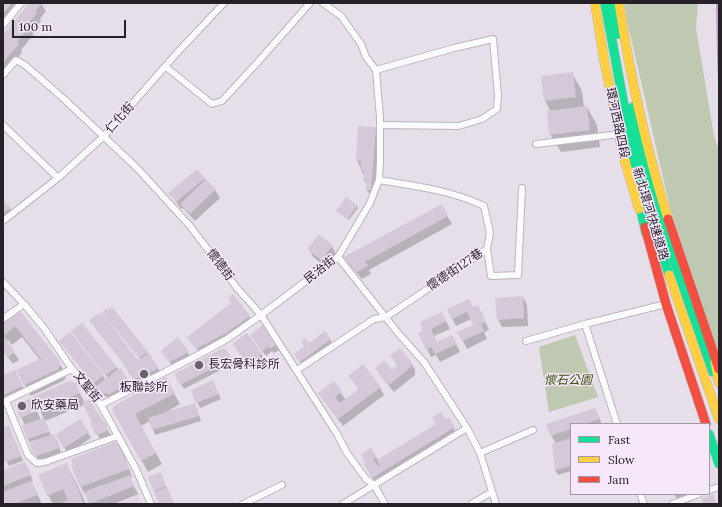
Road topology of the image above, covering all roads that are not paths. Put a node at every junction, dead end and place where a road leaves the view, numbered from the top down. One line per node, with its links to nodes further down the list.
1 (21, 3): 9 (street)
2 (224, 3): 11 (street, 仁化街)
3 (310, 3): 11 (street)
4 (323, 3): 12 (street)
5 (595, 3): 16 (main road, 環河西路四段)
6 (605, 3): 10 (main road, 新北環河快速道路)
7 (613, 3): 39 (main road, 環河西路四段)
8 (619, 3): 34 (main road, 新北環河快速道路)
9 (3, 25)
10 (610, 30): 23 (main road); 42 (main road, 新北環河快速道路)
11 (166, 67): 17 (street, 仁化街)
12 (376, 70): 15 (street, 民治街); 15 (street)
13 (3, 74): 17 (street, 懷德街)
14 (3, 125): 19 (street)
15 (380, 125): 20 (street, 民治街)
16 (620, 134): 18 (street); 23 (main road, 環河西路四段)
17 (104, 136): 19 (street, 仁化街); 29 (street, 懷德街)
18 (536, 144)
19 (58, 178): 22 (street, 仁化街)
20 (379, 180): 24 (street); 25 (street, 民治街)
21 (522, 188): 24 (street, 懷德街127巷)
22 (3, 221)
23 (646, 233): 28 (main road, 環河西路四段)
24 (487, 249): 30 (street, 懷德街127巷)
25 (338, 257): 29 (street, 民治街); 30 (street)
26 (3, 282): 27 (street, 文聖街)
27 (24, 304): 31 (street); 35 (street, 文聖街)
28 (666, 304): 32 (street); 44 (main road, 環河西路四段)
29 (261, 315): 37 (street, 懷德街); 41 (street, 民治街)
30 (386, 317): 37 (street, 懷德街127巷); 45 (street)
31 (3, 318)
32 (585, 324): 33 (street); 43 (street)
33 (526, 341)
34 (712, 346): 36 (main road, 新北環河快速道路); 38 (main road)
35 (72, 369): 40 (street); 41 (street, 文聖街)
36 (719, 369)
37 (297, 370): 52 (street, 懷德街)
38 (719, 383)
39 (719, 388)
40 (5, 402): 47 (street)
41 (101, 405): 47 (street, 文聖街)
42 (719, 419)
43 (617, 423)
44 (706, 423)
45 (467, 428): 49 (street); 52 (street)
46 (533, 430): 49 (street)
47 (118, 436): 56 (street, 文聖街)
48 (710, 437): 50 (main road)
49 (480, 453): 53 (street)
50 (719, 464)
51 (282, 485): 57 (street)
52 (374, 485): 55 (street); 59 (street, 懷德街)
53 (492, 489): 60 (street); 61 (street)
54 (696, 495): 62 (street)
55 (355, 501): 58 (street)
56 (151, 504)
57 (243, 504)
58 (343, 504)
59 (385, 504)
60 (471, 504)
61 (496, 504)
62 (672, 504)

